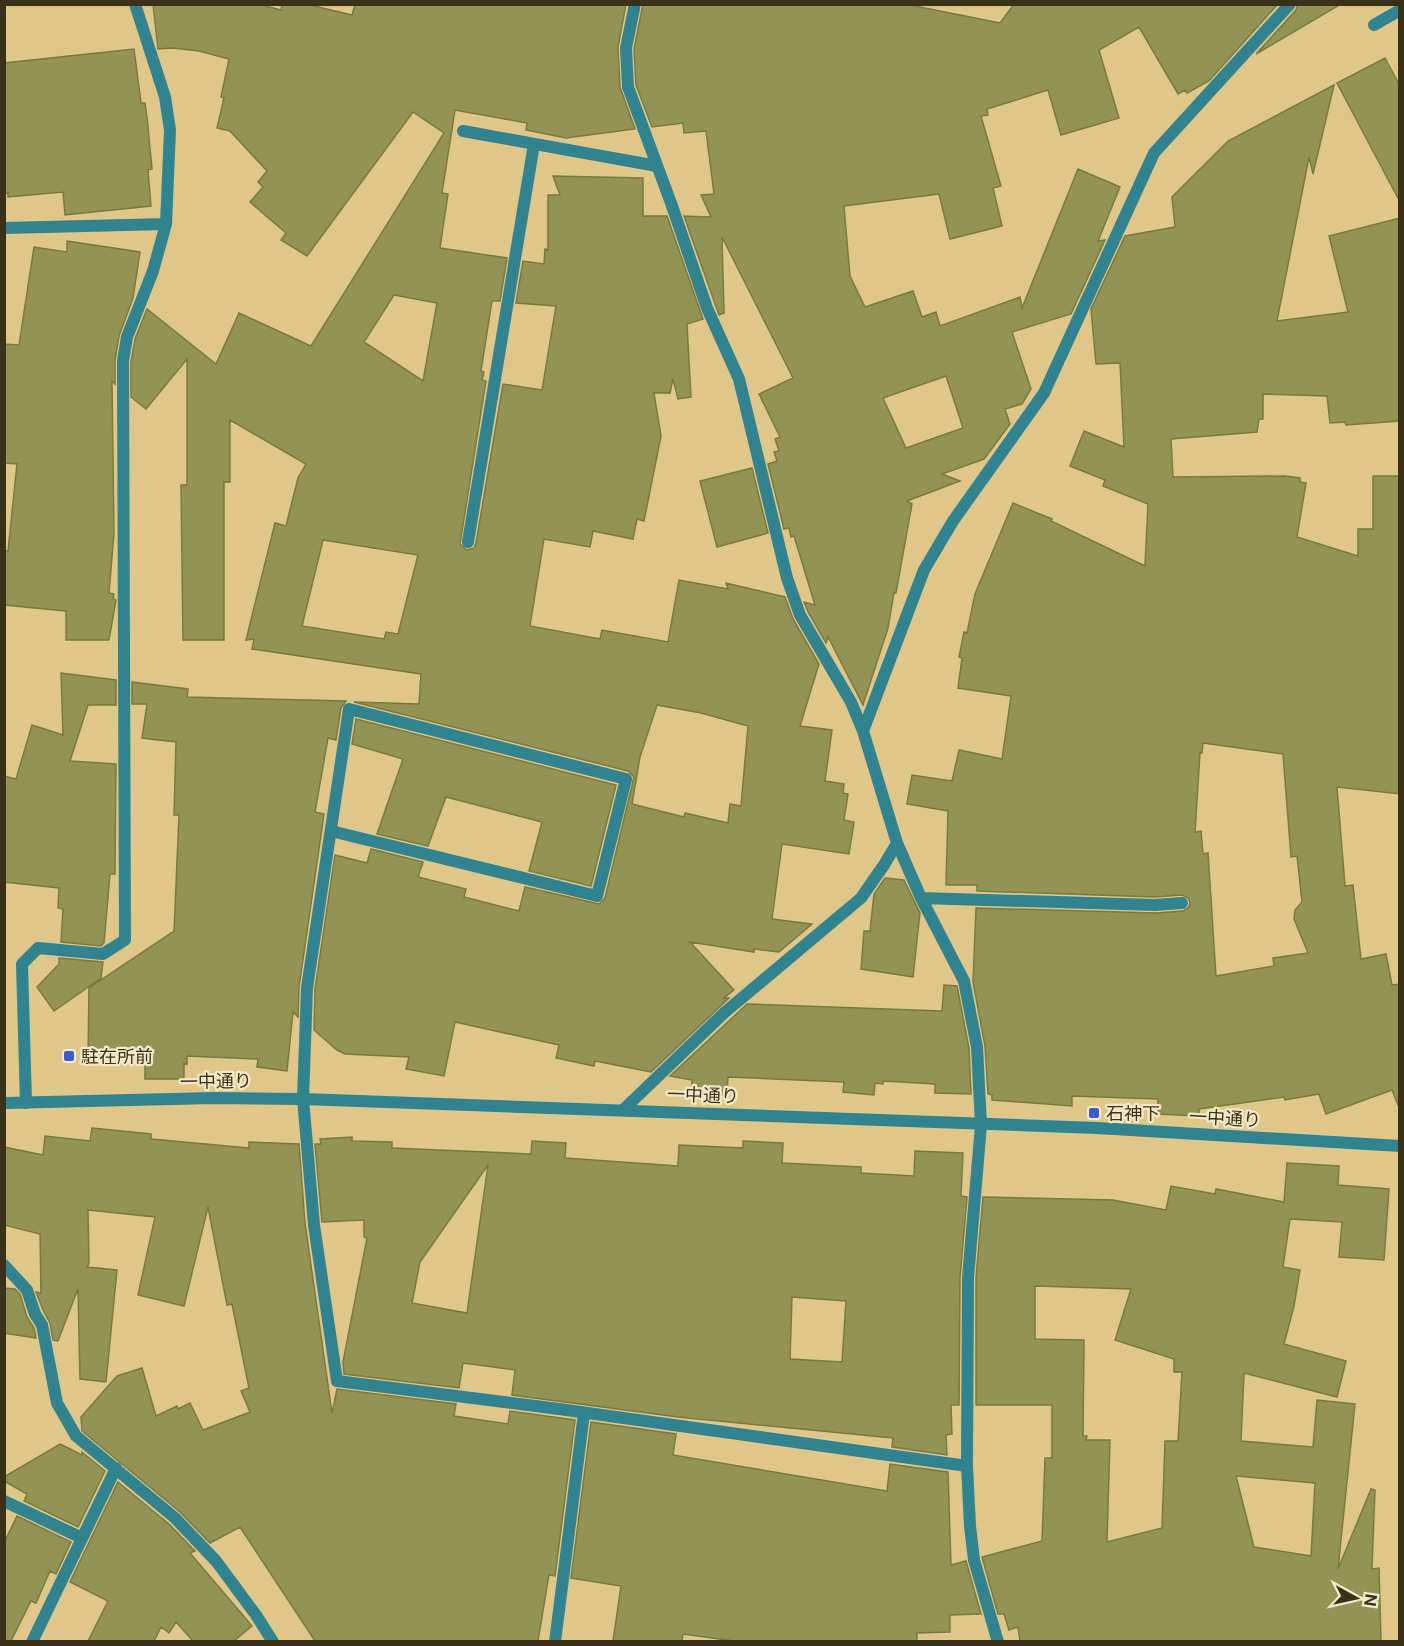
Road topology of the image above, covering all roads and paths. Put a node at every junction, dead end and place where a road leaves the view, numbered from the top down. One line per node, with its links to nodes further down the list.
1 (135, 4): 9 (street)
2 (635, 4): 8 (street)
3 (1290, 4): 12 (street)
4 (1400, 10): 5 (street)
5 (1374, 25)
6 (463, 131): 7 (street)
7 (534, 144): 8 (street); 11 (street)
8 (657, 166): 12 (street)
9 (166, 224): 10 (street); 19 (street)
10 (4, 228)
11 (468, 542)
12 (863, 731): 14 (street)
13 (331, 831): 13 (street); 17 (street)
14 (897, 843): 15 (street); 20 (street)
15 (921, 898): 16 (street); 21 (street)
16 (1182, 903)
17 (303, 1099): 19 (street, 一中通り); 20 (street, 一中通り); 24 (street)
18 (4, 1103): 19 (street, 一中通り)
19 (26, 1103)
20 (623, 1110): 21 (street, 一中通り)
21 (981, 1125): 22 (street, 一中通り); 25 (street)
22 (1400, 1146)
23 (4, 1264): 26 (street)
24 (584, 1413): 25 (street); 31 (street)
25 (967, 1466): 32 (street)
26 (116, 1468): 28 (street); 30 (street)
27 (4, 1501): 28 (street)
28 (82, 1538): 29 (street)
29 (32, 1641)
30 (273, 1641)
31 (555, 1641)
32 (998, 1641)

